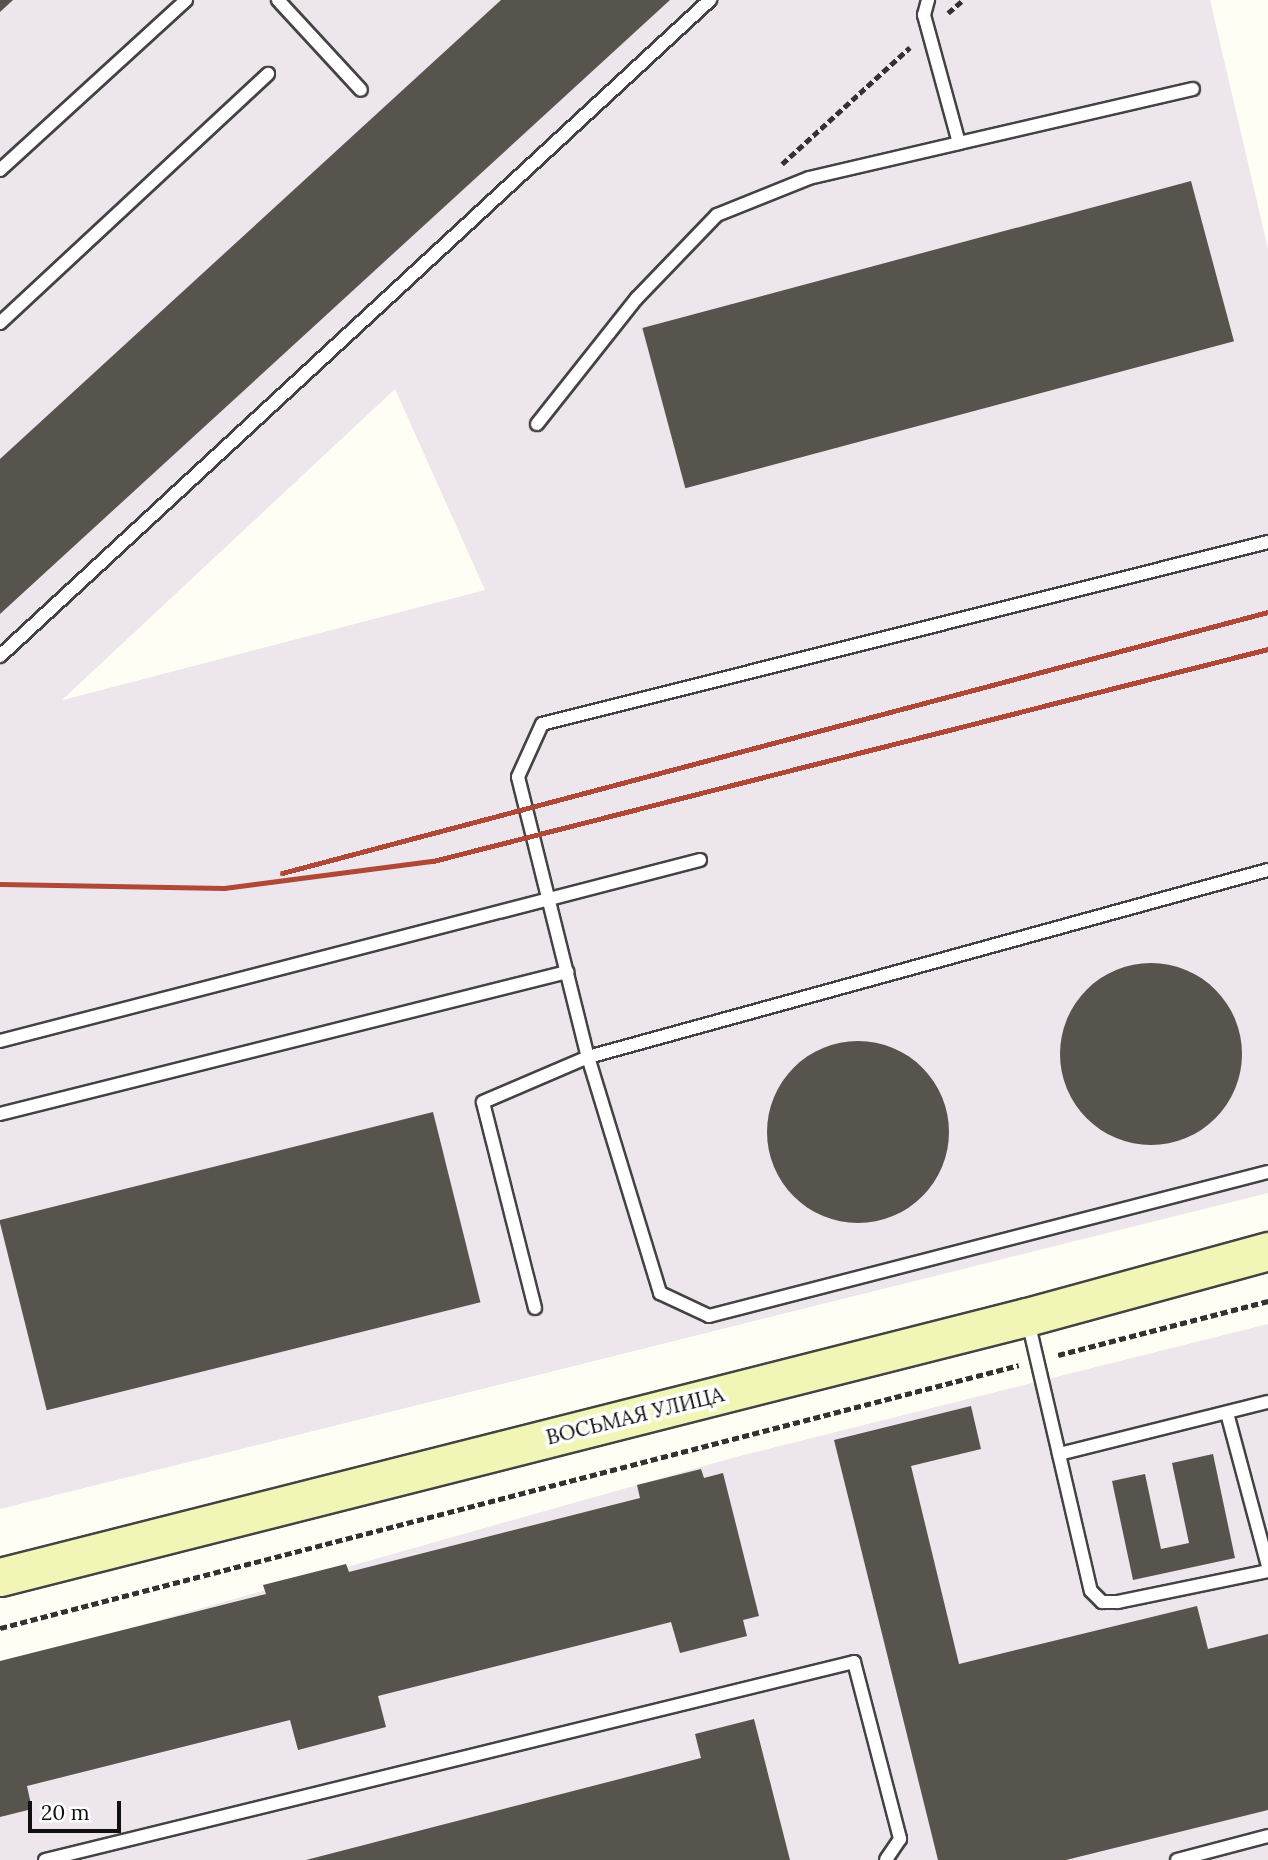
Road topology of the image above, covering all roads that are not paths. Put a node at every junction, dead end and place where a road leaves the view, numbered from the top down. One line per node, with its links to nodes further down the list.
1 (186, 0): 9 (lane)
2 (278, 0): 7 (lane)
3 (710, 0): 13 (lane)
4 (928, 0): 8 (lane)
5 (268, 74): 10 (lane)
6 (1193, 89): 8 (lane)
7 (361, 90)
8 (959, 143): 11 (lane)
9 (0, 170)
10 (0, 323)
11 (537, 424)
12 (1268, 542): 16 (lane)
13 (0, 656)
14 (700, 860): 16 (lane)
15 (1268, 870): 19 (lane)
16 (548, 900): 17 (lane); 18 (lane)
17 (567, 972): 19 (lane); 20 (lane)
18 (0, 1041)
19 (588, 1057): 21 (lane); 23 (lane)
20 (0, 1114)
21 (1268, 1172)
22 (1268, 1251): 24 (street, ВОСЬМАЯ УЛИЦА)
23 (535, 1308)
24 (1027, 1317): 27 (lane); 29 (street, ВОСЬМАЯ УЛИЦА)
25 (1268, 1402): 26 (lane)
26 (1227, 1412): 27 (lane); 28 (lane)
27 (1059, 1454): 28 (lane)
28 (1268, 1569)
29 (0, 1577)
30 (1268, 1836): 33 (lane)
31 (45, 1860): 32 (lane)
32 (886, 1860)
33 (1177, 1860)

